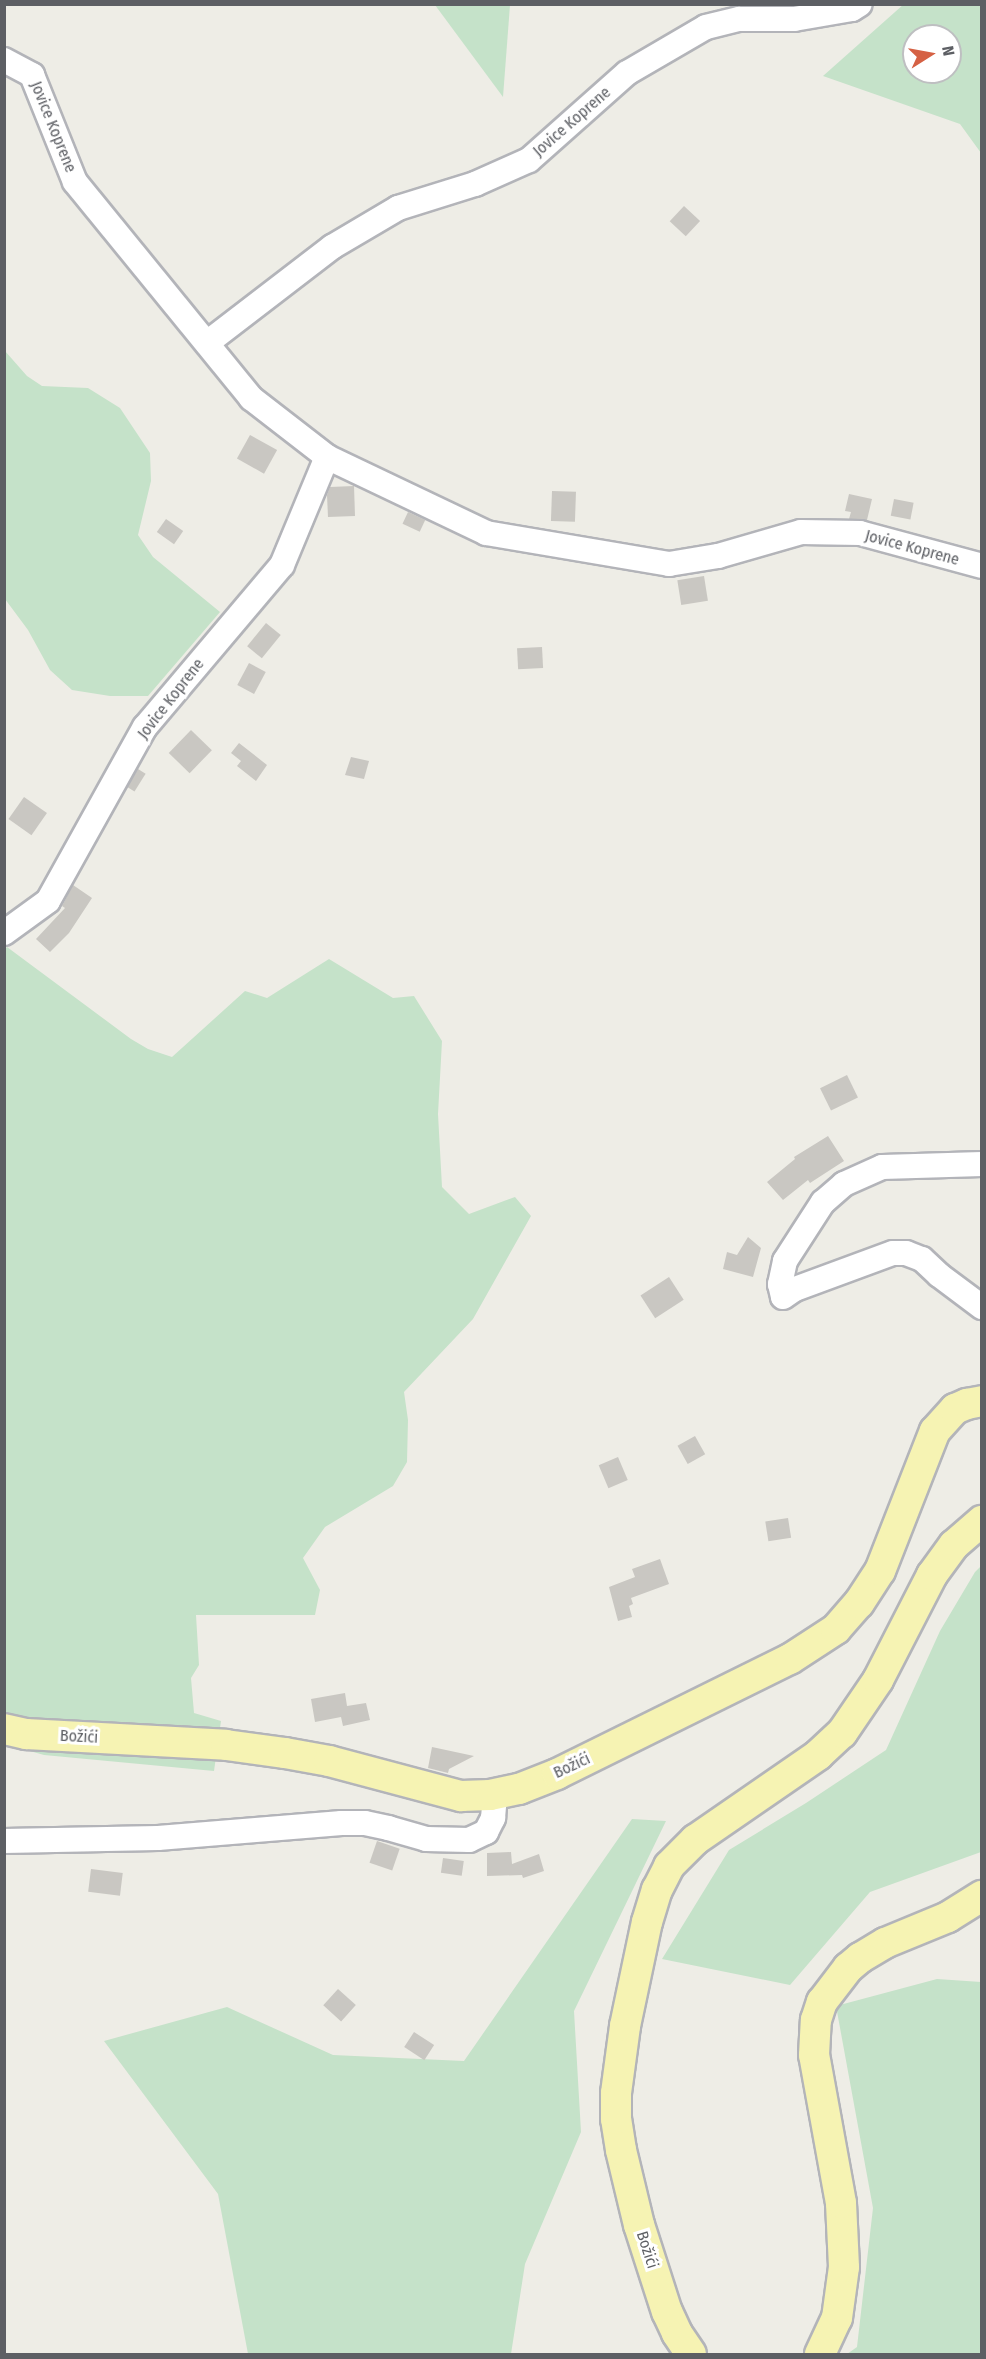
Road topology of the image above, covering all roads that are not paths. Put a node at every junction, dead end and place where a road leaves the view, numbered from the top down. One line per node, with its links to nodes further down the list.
1 (860, 4): 3 (street, Jovice Koprene)
2 (4, 60): 3 (street, Jovice Koprene)
3 (207, 343): 4 (street, Jovice Koprene)
4 (327, 457): 5 (street, Jovice Koprene); 6 (street, Jovice Koprene)
5 (981, 566)
6 (4, 933)
7 (981, 1164): 8 (street)
8 (981, 1307)
9 (981, 1401): 12 (main road, Božići)
10 (981, 1521): 15 (main road, Božići)
11 (4, 1729): 12 (main road, Božići)
12 (495, 1794): 13 (street)
13 (4, 1841)
14 (981, 1896): 16 (main road)
15 (691, 2355)
16 (820, 2355)

